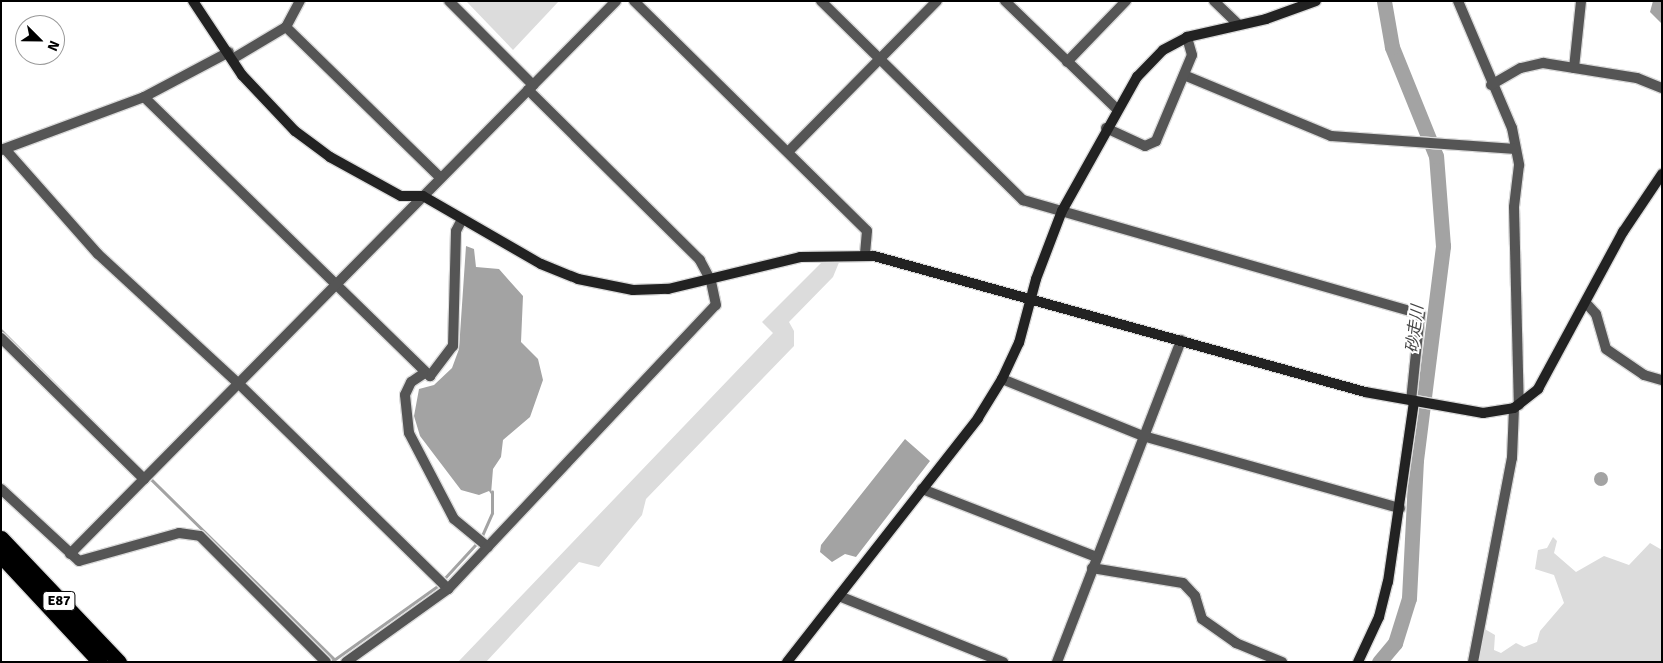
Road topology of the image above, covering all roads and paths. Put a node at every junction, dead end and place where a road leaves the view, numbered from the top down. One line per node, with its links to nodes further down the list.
1 (193, 1): 17 (street)
2 (300, 1): 15 (street)
3 (449, 1): 23 (street)
4 (616, 1): 23 (street)
5 (634, 1): 30 (street)
6 (821, 1): 18 (street)
7 (938, 1): 18 (street)
8 (1005, 1): 19 (street)
9 (1126, 1): 19 (street)
10 (1214, 1): 14 (street)
11 (1316, 1): 14 (street)
12 (1458, 1): 22 (street)
13 (1582, 1): 20 (street)
14 (1238, 24): 16 (street)
15 (286, 27): 17 (street); 32 (street)
16 (1187, 37): 21 (street); 26 (street)
17 (231, 55): 25 (street); 33 (street)
18 (880, 60): 30 (street); 34 (street)
19 (1067, 62): 26 (street)
20 (1574, 68): 22 (street); 24 (street)
21 (1184, 75): 27 (street); 28 (street)
22 (1491, 85): 28 (street)
23 (530, 88): 32 (street); 37 (street)
24 (1662, 88)
25 (144, 97): 29 (street); 38 (street)
26 (1117, 109): 27 (street)
27 (1106, 128): 34 (street)
28 (1516, 149): 48 (street)
29 (3, 150): 46 (street)
30 (788, 152): 36 (street)
31 (1662, 174): 40 (street)
32 (441, 178): 33 (street)
33 (423, 196): 35 (street); 38 (street)
34 (1062, 211): 39 (street); 47 (street)
35 (462, 219): 37 (street); 43 (street)
36 (865, 255): 37 (street); 39 (street)
37 (711, 281): 55 (street)
38 (334, 286): 43 (street); 46 (street)
39 (1032, 297): 42 (street); 45 (street)
40 (1586, 303): 44 (street); 48 (street)
41 (1, 338): 50 (street)
42 (1181, 340): 47 (street); 49 (street)
43 (423, 374): 55 (street)
44 (1658, 377)
45 (1002, 379): 49 (street); 52 (street)
46 (239, 384): 50 (street); 60 (street)
47 (1418, 403): 48 (street); 53 (street)
48 (1517, 406): 73 (street)
49 (1143, 436): 53 (street); 58 (street)
50 (144, 479): 56 (street)
51 (1, 489): 56 (street)
52 (922, 489): 58 (street); 61 (street)
53 (1400, 508): 72 (street)
54 (1, 538): 65 (highway, E87)
55 (488, 547): 60 (street)
56 (70, 554): 66 (street)
57 (1, 556): 62 (highway, E87)
58 (1096, 558): 59 (street)
59 (1092, 568): 70 (street); 71 (street)
60 (448, 589): 67 (street)
61 (839, 596): 68 (street); 69 (street)
62 (50, 610): 63 (highway); 64 (highway, E87)
63 (92, 662)
64 (100, 662)
65 (119, 662)
66 (326, 662)
67 (346, 662)
68 (787, 662)
69 (1003, 662)
70 (1057, 662)
71 (1282, 662)
72 (1358, 662)
73 (1473, 662)

